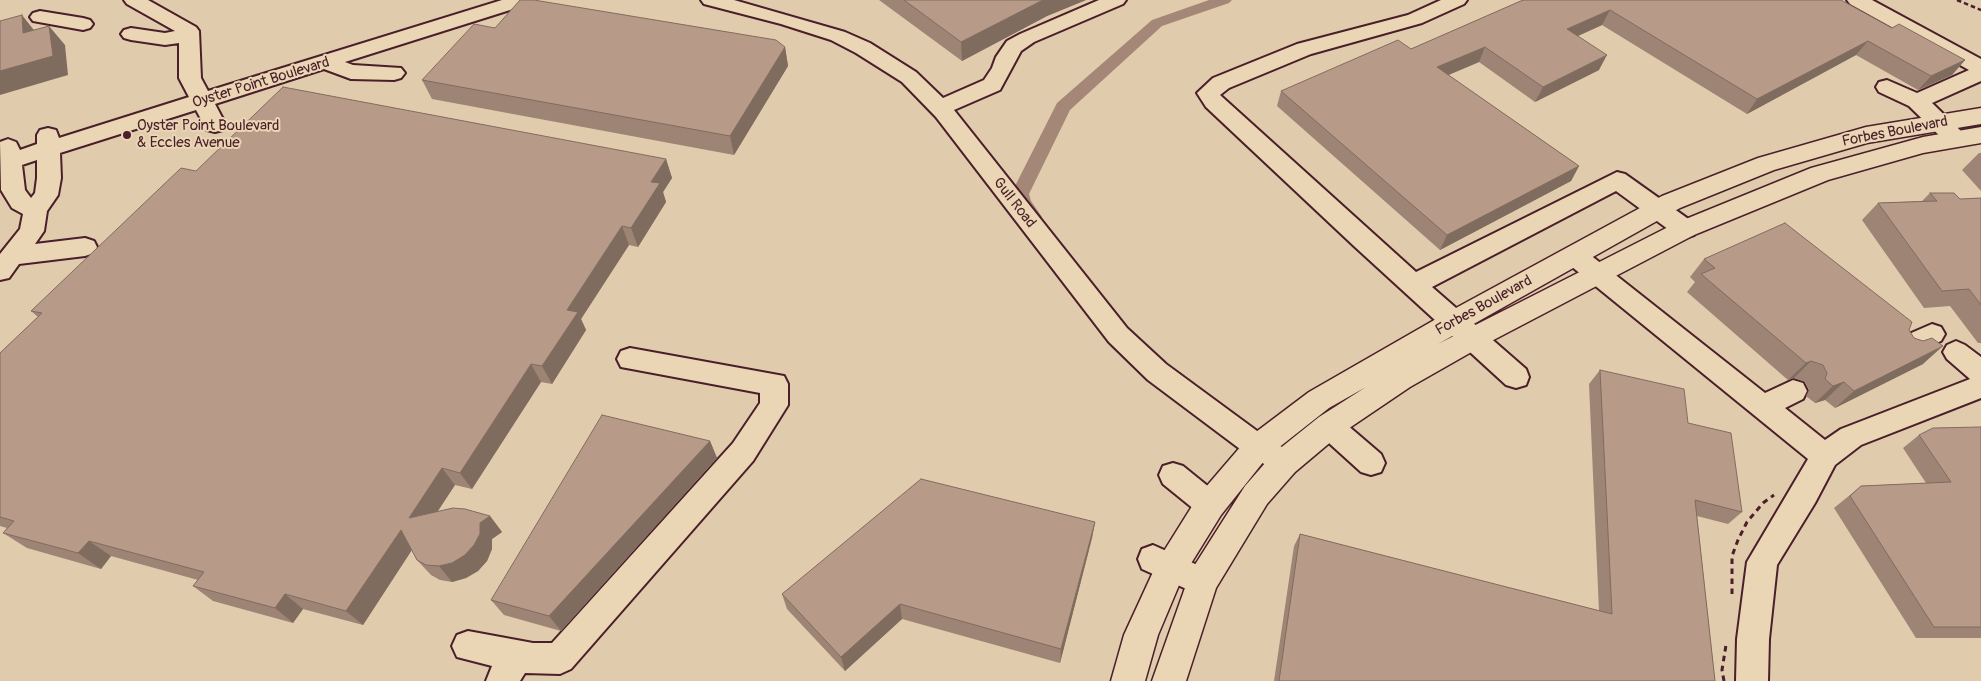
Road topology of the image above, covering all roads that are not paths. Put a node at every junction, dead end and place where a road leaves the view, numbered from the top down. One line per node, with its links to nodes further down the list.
1 (134, 0): 11 (street)
2 (480, 0): 19 (street, Oyster Point Boulevard)
3 (711, 0): 21 (street, Gull Road)
4 (1116, 0): 21 (street)
5 (1457, 0): 35 (street)
6 (1857, 0): 15 (street)
7 (529, 1): 12 (street, Oyster Point Boulevard)
8 (40, 17): 9 (street)
9 (83, 24)
10 (131, 34): 11 (street)
11 (187, 36): 19 (street)
12 (408, 37): 13 (street); 14 (street, Oyster Point Boulevard)
13 (431, 48)
14 (327, 63): 16 (street); 19 (street, Oyster Point Boulevard)
15 (1981, 68)
16 (394, 73)
17 (1981, 73): 20 (street)
18 (1887, 87): 20 (street)
19 (199, 95): 23 (street); 26 (street, Oyster Point Boulevard)
20 (1917, 101): 24 (street)
21 (940, 108): 48 (street, Gull Road)
22 (1981, 116): 24 (main road, Forbes Boulevard)
23 (215, 125)
24 (1946, 131): 25 (main road, Forbes Boulevard); 28 (main road, Forbes Boulevard); 30 (main road, Forbes Boulevard)
25 (1981, 136)
26 (48, 142): 27 (street, Oyster Point Boulevard); 29 (street)
27 (4, 155): 29 (street)
28 (1656, 209): 30 (street); 32 (main road, Forbes Boulevard); 35 (street)
29 (35, 210): 33 (street)
30 (1685, 229): 34 (main road, Forbes Boulevard)
31 (85, 247): 33 (street)
32 (1575, 256): 34 (street); 36 (main road, Forbes Boulevard)
33 (6, 263)
34 (1596, 274): 36 (main road, Forbes Boulevard); 46 (street)
35 (1413, 285): 36 (street)
36 (1462, 330): 41 (main road, Forbes Boulevard); 43 (street)
37 (1932, 334): 38 (street)
38 (1904, 347)
39 (1956, 352): 42 (street)
40 (630, 359): 57 (street)
41 (1392, 370): 47 (main road, Forbes Boulevard); 48 (main road, Forbes Boulevard)
42 (1981, 372)
43 (1516, 377)
44 (1981, 387): 49 (street)
45 (1792, 391): 46 (street)
46 (1762, 407): 49 (street)
47 (1329, 426): 50 (main road, Forbes Boulevard); 51 (street)
48 (1258, 447): 50 (street, Gull Road); 53 (main road, Forbes Boulevard)
49 (1825, 456): 60 (street)
50 (1284, 463): 55 (main road, Forbes Boulevard)
51 (1371, 463)
52 (1173, 475): 53 (street)
53 (1210, 505): 54 (main road, Forbes Boulevard)
54 (1162, 564): 55 (street); 58 (main road, Forbes Boulevard)
55 (1202, 582): 59 (main road, Forbes Boulevard)
56 (468, 646): 57 (street)
57 (509, 668)
58 (1128, 681)
59 (1169, 681)
60 (1752, 681)

